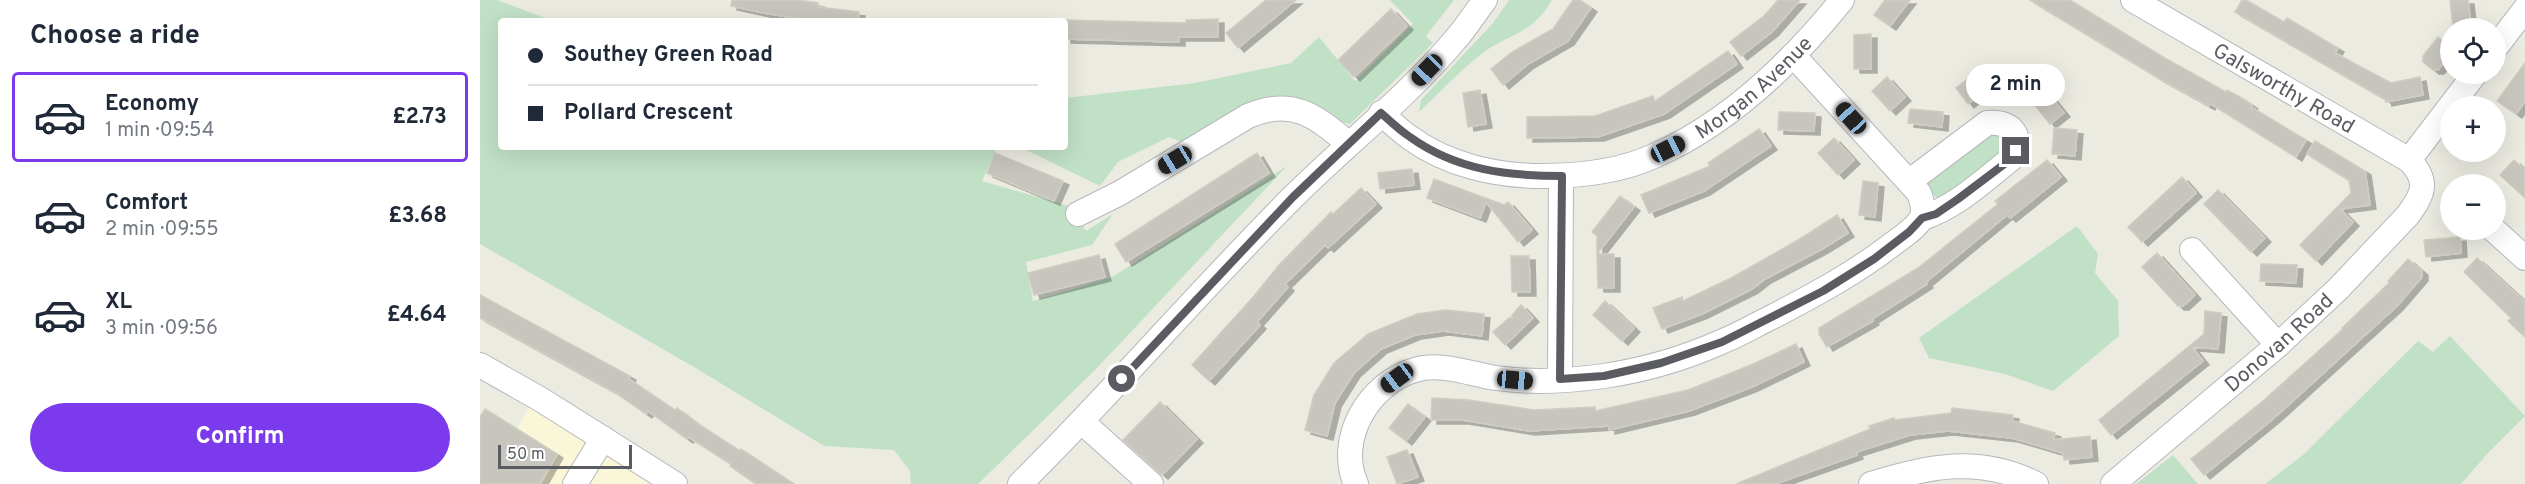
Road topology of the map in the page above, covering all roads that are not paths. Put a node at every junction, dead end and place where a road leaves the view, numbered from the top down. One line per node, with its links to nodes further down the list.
1 (1485, 0): 8 (street)
2 (1842, 0): 6 (street, Morgan Avenue)
3 (2137, 1): 10 (street, Galsworthy Road)
4 (2519, 7): 5 (street)
5 (2506, 30)
6 (1793, 55): 11 (street, Morgan Avenue); 12 (street)
7 (2467, 84): 10 (street)
8 (1381, 113): 9 (street); 11 (street, Morgan Avenue)
9 (1349, 144): 13 (street); 21 (street)
10 (2409, 160): 18 (street, Donovan Road)
11 (1562, 176): 20 (street)
12 (1910, 181): 14 (street); 14 (street)
13 (1078, 214)
14 (1922, 218): 20 (street)
15 (2505, 240): 17 (street)
16 (2192, 250): 18 (street)
17 (2525, 258)
18 (2278, 345): 30 (street, Donovan Road)
19 (480, 365): 22 (street)
20 (1560, 379): 27 (street)
21 (1082, 422): 25 (street); 26 (street)
22 (603, 438): 23 (street); 24 (street)
23 (575, 484)
24 (675, 484)
25 (1020, 484)
26 (1151, 484)
27 (1356, 484)
28 (1871, 484): 29 (street)
29 (2036, 484)
30 (2114, 484)

